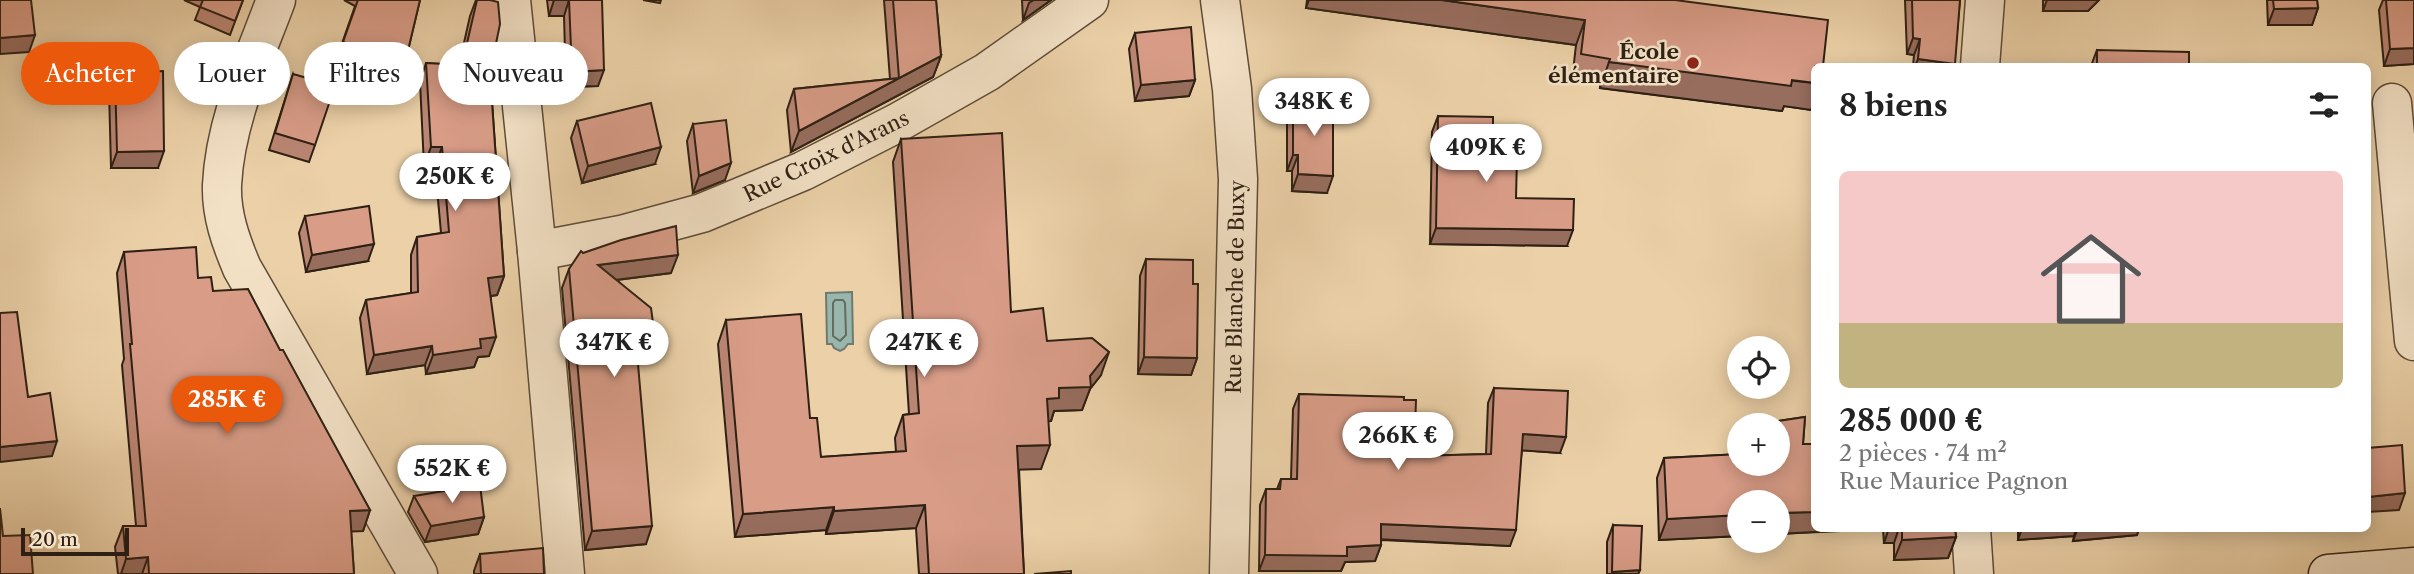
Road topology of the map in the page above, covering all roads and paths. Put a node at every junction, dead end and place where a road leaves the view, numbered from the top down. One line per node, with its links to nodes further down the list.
1 (275, 0): 14 (street)
2 (511, 0): 8 (street)
3 (1090, 0): 8 (street, Rue Croix d'Arans)
4 (1220, 0): 16 (street, Rue Blanche de Buxy)
5 (1985, 0): 6 (street)
6 (1980, 63)
7 (2391, 103): 9 (street)
8 (537, 251): 15 (street)
9 (2411, 273): 10 (street)
10 (2414, 341)
11 (1971, 532): 17 (street)
12 (2414, 568): 13 (street)
13 (2375, 572): 18 (street)
14 (418, 574)
15 (565, 574)
16 (1229, 574)
17 (1974, 574)
18 (2328, 574)

